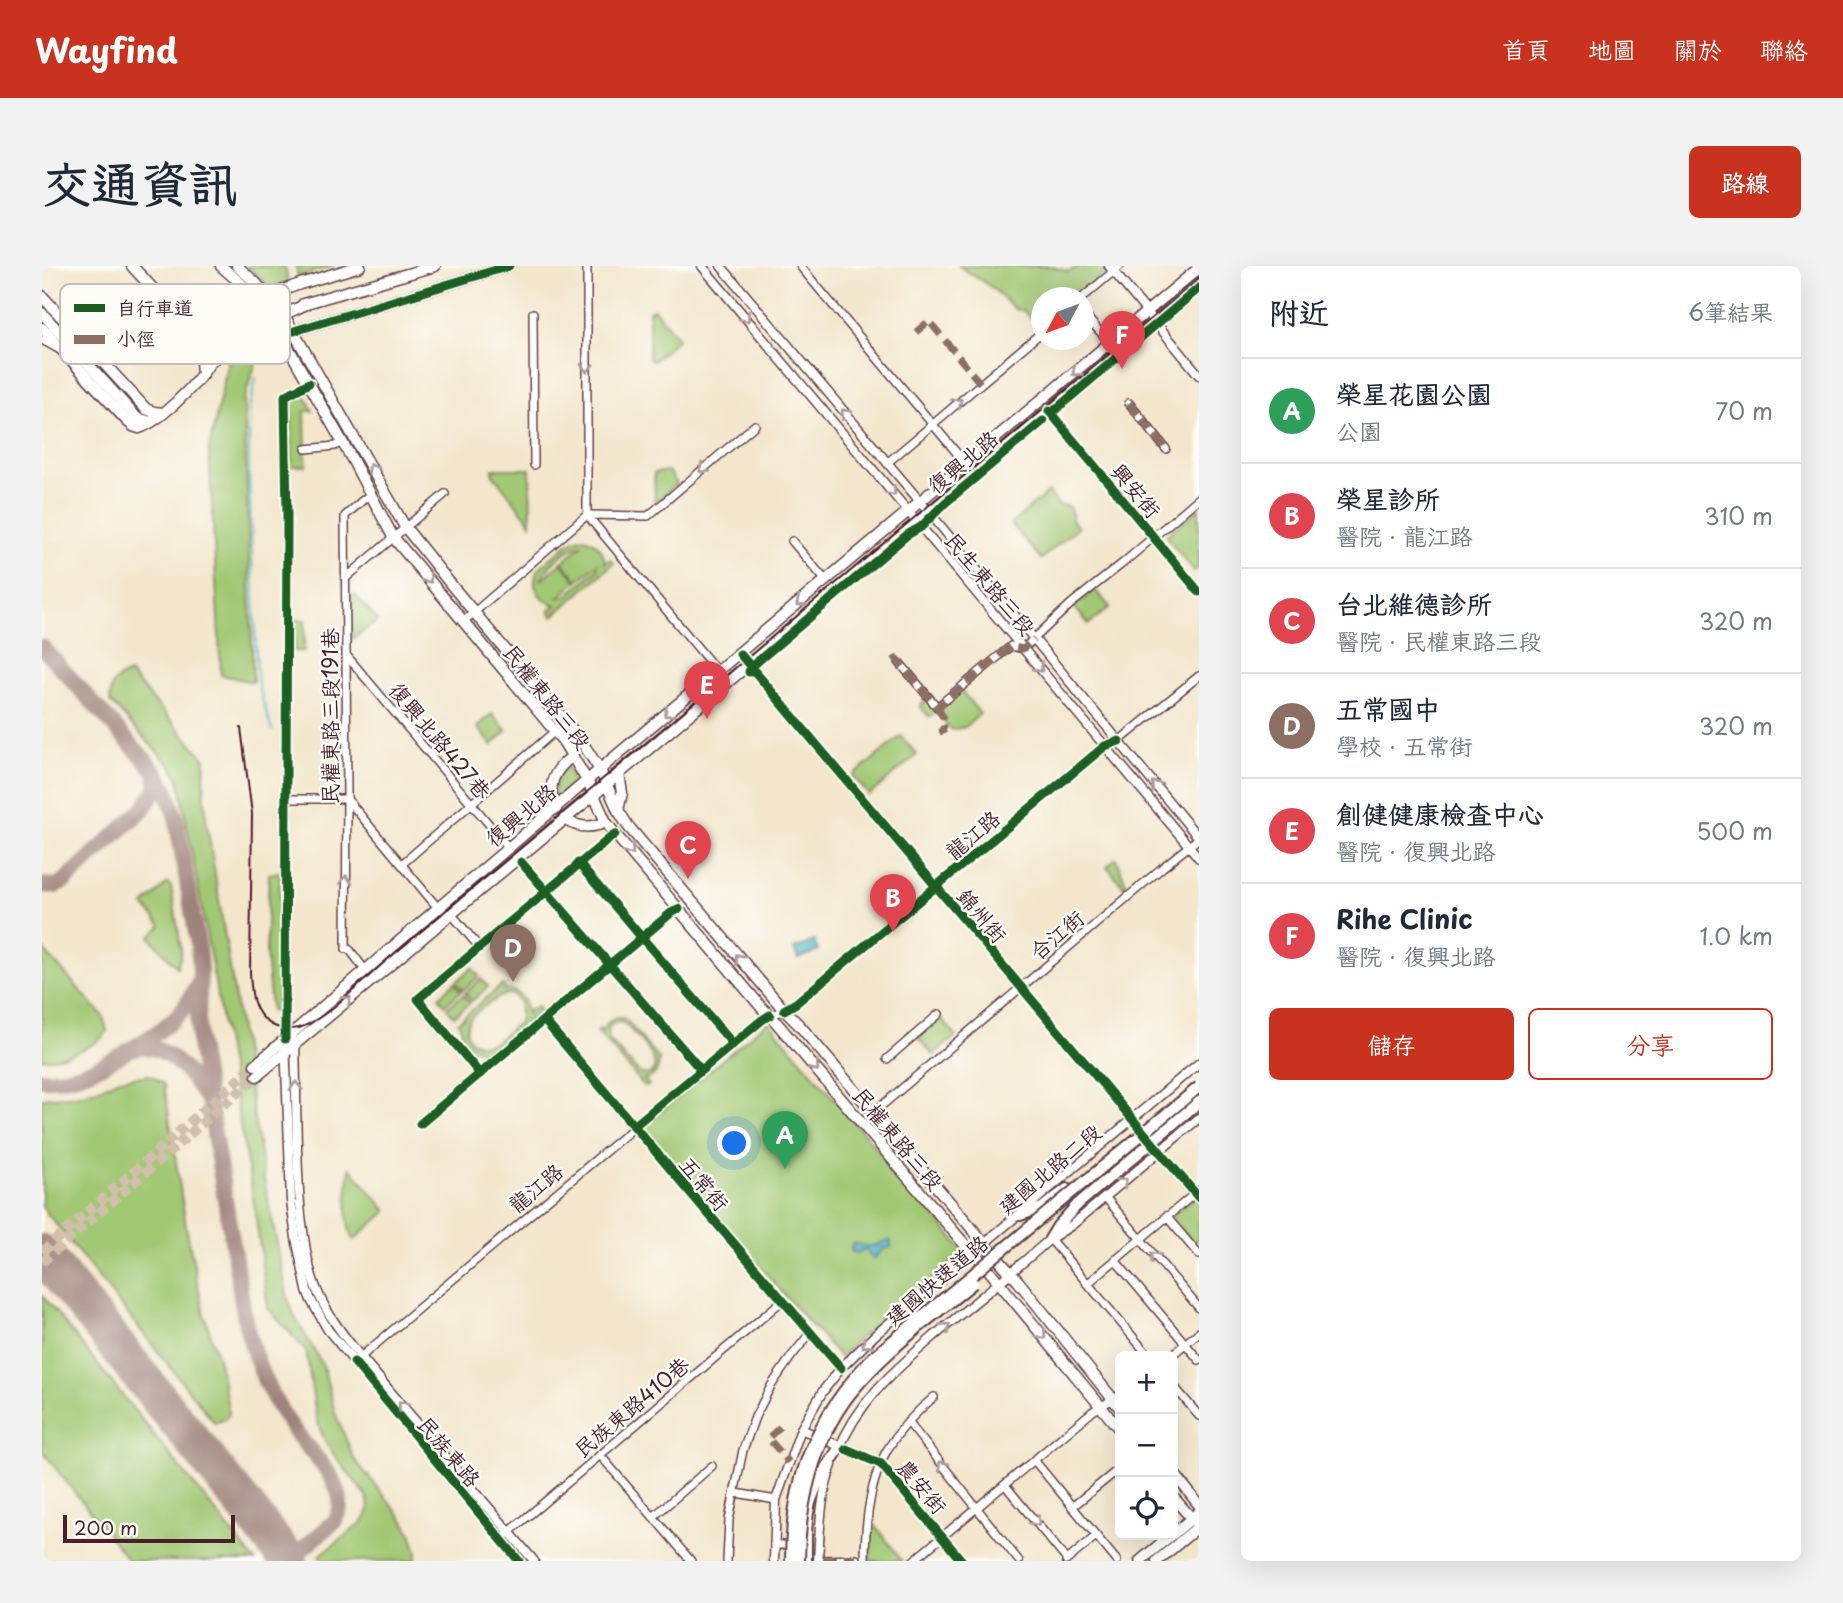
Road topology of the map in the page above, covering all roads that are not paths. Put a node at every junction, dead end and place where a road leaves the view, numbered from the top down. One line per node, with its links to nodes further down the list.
1 (132, 266): 13 (main road)
2 (220, 266): 14 (main road, 民權東路三段)
3 (237, 266): 15 (main road, 民權東路三段)
4 (360, 266): 18 (main road)
5 (435, 266): 20 (main road)
6 (509, 266): 29 (main road)
7 (587, 266): 66 (street, one-way to 66)
8 (702, 266): 64 (street, 民生東路三段, one-way to 64)
9 (721, 266): 57 (street, 民生東路三段, one-way to 9)
10 (800, 266): 52 (street)
11 (1114, 268): 17 (street); 21 (street)
12 (1199, 268): 21 (main road, 復興北路)
13 (148, 284)
14 (240, 284)
15 (255, 284)
16 (1199, 284): 25 (main road, 復興北路)
17 (1094, 287)
18 (290, 288)
19 (42, 296): 24 (main road)
20 (290, 309)
21 (1147, 312): 25 (street); 34 (main road, 復興北路)
22 (42, 313): 31 (main road)
23 (533, 313): 59 (street)
24 (60, 316)
25 (1154, 322): 46 (street); 49 (main road, 復興北路)
26 (290, 325): 29 (main road, 民權東路三段)
27 (1094, 326): 34 (street)
28 (42, 328): 35 (main road)
29 (294, 331): 30 (street); 68 (main road, 民權東路三段, one-way to 29)
30 (290, 332)
31 (60, 333)
32 (42, 340): 36 (street)
33 (1031, 340): 52 (street, one-way to 33)
34 (1110, 343): 48 (main road, 復興北路, one-way to 48)
35 (60, 348)
36 (60, 350)
37 (290, 350): 54 (main road, 民權東路三段)
38 (75, 364): 51 (main road)
39 (88, 364): 51 (main road)
40 (105, 364): 50 (main road)
41 (204, 364): 45 (main road)
42 (206, 364): 45 (street)
43 (208, 364): 45 (main road)
44 (212, 364): 45 (street)
45 (205, 370): 50 (main road)
46 (1199, 375)
47 (1129, 403): 56 (street)
48 (1037, 404): 49 (street, 興安街); 58 (main road, 復興北路)
49 (1049, 411): 65 (main road, 復興北路); 69 (street, 興安街)
50 (163, 412): 51 (main road)
51 (151, 422)
52 (933, 424): 57 (street); 58 (street)
53 (755, 425): 66 (street, one-way to 66)
54 (342, 442): 55 (street); 61 (main road, 民權東路三段)
55 (306, 449)
56 (1166, 449)
57 (887, 463): 63 (street, 民生東路三段)
58 (966, 464): 63 (main road, 復興北路)
59 (534, 465)
60 (445, 494): 68 (street)
61 (371, 495): 68 (main road, 民權東路三段); 71 (street, 民權東路三段191巷)
62 (1199, 498): 69 (street)
63 (920, 502): 64 (main road, 復興北路); 65 (street, 民生東路三段)
64 (908, 512): 67 (street, 民生東路三段); 72 (main road, 復興北路)
65 (929, 512): 67 (main road, 復興北路); 76 (street, 民生東路三段)
66 (587, 515): 74 (street); 82 (street)
67 (916, 522): 77 (street, 民生東路三段); 81 (main road, 復興北路)
68 (400, 532): 71 (street); 74 (main road, 民權東路三段); 75 (main road, 民權東路三段, one-way to 75)
69 (1153, 536): 73 (street, 興安街); 76 (street)
70 (792, 541): 72 (street)
71 (347, 580): 79 (street, 民權東路三段191巷)
72 (826, 581): 78 (main road, 復興北路, one-way to 78)
73 (1199, 592)
74 (474, 612): 75 (street); 88 (main road, 民權東路三段)
75 (464, 621): 84 (main road, 民權東路三段)
76 (1034, 639): 77 (street); 85 (street, 民生東路三段)
77 (1023, 649): 80 (street); 86 (street, 民生東路三段, one-way to 86)
78 (740, 654): 81 (street, 錦州街); 82 (main road, 復興北路)
79 (346, 655): 94 (street, 民權東路三段191巷); 95 (street, 復興北路427巷)
80 (899, 662)
81 (748, 664): 89 (main road, 復興北路); 106 (street, 錦州街)
82 (718, 671): 88 (main road, 復興北路, one-way to 88)
83 (1199, 676): 85 (street, 龍江路)
84 (555, 731): 87 (main road, 民權東路三段); 95 (street)
85 (1119, 741): 86 (street, 龍江路); 100 (street, 民生東路三段, one-way to 85)
86 (1105, 746): 101 (street, 民生東路三段); 106 (street, 龍江路)
87 (573, 756): 90 (main road, 民權東路三段); 96 (main road)
88 (600, 770): 90 (main road, 復興北路); 91 (main road, 民權東路三段)
89 (619, 774): 91 (main road, 復興北路); 97 (main road)
90 (588, 782): 92 (main road, 民權東路三段); 96 (main road, 復興北路)
91 (607, 783): 92 (main road, 復興北路); 97 (main road, 民權東路三段)
92 (594, 794): 98 (main road, 復興北路); 99 (main road, 民權東路三段)
93 (285, 799): 94 (street)
94 (347, 799): 104 (street); 110 (street, 民權東路三段191巷, one-way to 94)
95 (472, 804): 102 (street, 復興北路427巷); 104 (street)
96 (556, 809): 102 (main road, 復興北路)
97 (618, 810): 112 (main road, 民權東路三段, one-way to 97)
98 (564, 819): 99 (main road); 108 (main road, 復興北路)
99 (606, 822): 114 (main road, 民權東路三段, one-way to 114)
100 (1199, 838): 101 (street, 合江街)
101 (1188, 845): 103 (street, 民生東路三段); 111 (street, 合江街)
102 (509, 848): 107 (main road, 復興北路)
103 (1199, 858)
104 (402, 864): 107 (street)
105 (284, 867): 116 (street, 民族東路)
106 (936, 887): 111 (street, 錦州街); 112 (street, 龍江路)
107 (439, 908): 108 (street); 110 (main road, 復興北路)
108 (450, 914): 109 (street); 116 (main road, 復興北路, one-way to 108)
109 (479, 947)
110 (366, 970): 116 (main road, 復興北路)
111 (1021, 987): 124 (street, 合江街); 126 (street, 錦州街)
112 (784, 1010): 114 (street, 龍江路); 124 (main road, 民權東路三段)
113 (939, 1014): 118 (street)
114 (770, 1016): 127 (street, 龍江路); 136 (main road, 民權東路三段, one-way to 136)
115 (544, 1020): 127 (street, 五常街)
116 (290, 1039): 117 (main road, 復興北路); 117 (main road, 復興北路); 149 (street, 民族東路, one-way to 116)
117 (285, 1051): 149 (street, 民族東路)
118 (887, 1059)
119 (1199, 1063): 126 (street, 建國北路二段)
120 (1199, 1081): 131 (highway, bridge)
121 (1199, 1087): 193 (highway, 建國快速道路, bridge)
122 (1199, 1093): 194 (highway, 建國快速道路, bridge)
123 (1199, 1102): 133 (highway, bridge)
124 (873, 1113): 135 (main road, 民權東路三段)
125 (1199, 1118): 128 (street)
126 (1132, 1120): 128 (street, 錦州街); 131 (street, 建國北路二段)
127 (634, 1126): 142 (street, 五常街); 149 (street, 龍江路)
128 (1159, 1152): 129 (street, 錦州街); 130 (street, one-way to 128)
129 (1198, 1194): 132 (street)
130 (1105, 1197): 133 (street); 134 (street)
131 (1020, 1215): 135 (street, 建國北路二段)
132 (1166, 1216): 134 (street); 137 (street)
133 (1050, 1239): 139 (street); 141 (street)
134 (1140, 1239): 138 (street); 143 (street, one-way to 134)
135 (985, 1244): 136 (street, 建國北路二段); 139 (main road, 民權東路三段)
136 (974, 1252): 140 (main road, 民權東路三段); 151 (street, 建國北路二段, one-way to 151)
137 (1199, 1255)
138 (1115, 1260): 141 (street); 146 (street)
139 (1010, 1274): 140 (street); 153 (main road, 民權東路三段)
140 (999, 1283): 156 (main road, 民權東路三段, one-way to 156); 161 (street, one-way to 140)
141 (1087, 1284): 147 (street)
142 (783, 1300): 144 (street, 五常街); 162 (street, 民族東路410巷)
143 (1199, 1308)
144 (811, 1332): 151 (street, 五常街); 169 (street)
145 (1199, 1332): 146 (street)
146 (1185, 1344): 148 (street); 150 (street)
147 (1145, 1351)
148 (1177, 1351)
149 (358, 1360): 177 (street, 民族東路, one-way to 149); 181 (street, 民族東路)
150 (1199, 1360)
151 (841, 1368): 160 (street, 建國北路二段)
152 (1178, 1391): 157 (street)
153 (1115, 1395)
154 (933, 1397): 158 (street)
155 (1115, 1398): 156 (street)
156 (1101, 1406): 159 (main road, 民權東路三段); 163 (street)
157 (1199, 1416)
158 (908, 1422): 164 (street); 173 (street, one-way to 158)
159 (1115, 1424)
160 (801, 1429): 161 (street, 農安街); 170 (street, 建國北路二段)
161 (839, 1448): 164 (street, 農安街); 195 (highway); 196 (street)
162 (600, 1455): 175 (street); 177 (street, 民族東路410巷)
163 (1034, 1460): 168 (street); 174 (street)
164 (881, 1464): 179 (street, 農安街); 197 (street)
165 (712, 1466): 175 (street)
166 (1115, 1472): 174 (street)
167 (1177, 1477): 172 (main road)
168 (1005, 1485): 173 (street); 186 (street, one-way to 186)
169 (736, 1493): 170 (street); 191 (street)
170 (776, 1500): 183 (street, 建國北路二段)
171 (1178, 1502): 176 (main road)
172 (1199, 1505)
173 (976, 1507): 179 (street); 200 (street)
174 (1072, 1507): 180 (street)
175 (653, 1517): 190 (street)
176 (1197, 1522): 178 (main road); 187 (main road)
177 (510, 1531): 181 (street, 民族東路410巷); 189 (street, 民族東路)
178 (1178, 1531)
179 (941, 1536): 198 (street); 199 (street, 農安街)
180 (1096, 1536): 186 (street); 201 (street)
181 (501, 1539): 188 (street, 民族東路)
182 (1165, 1540): 202 (main road)
183 (774, 1545): 184 (street); 192 (street, 建國北路二段)
184 (785, 1545)
185 (856, 1559): 196 (street)
186 (1066, 1560)
187 (1162, 1560)
188 (519, 1561)
189 (534, 1561)
190 (691, 1561)
191 (727, 1561)
192 (774, 1561)
193 (791, 1561)
194 (799, 1561)
195 (806, 1561)
196 (821, 1561)
197 (865, 1561)
198 (913, 1561)
199 (962, 1561)
200 (1020, 1561)
201 (1116, 1561)
202 (1140, 1561)

